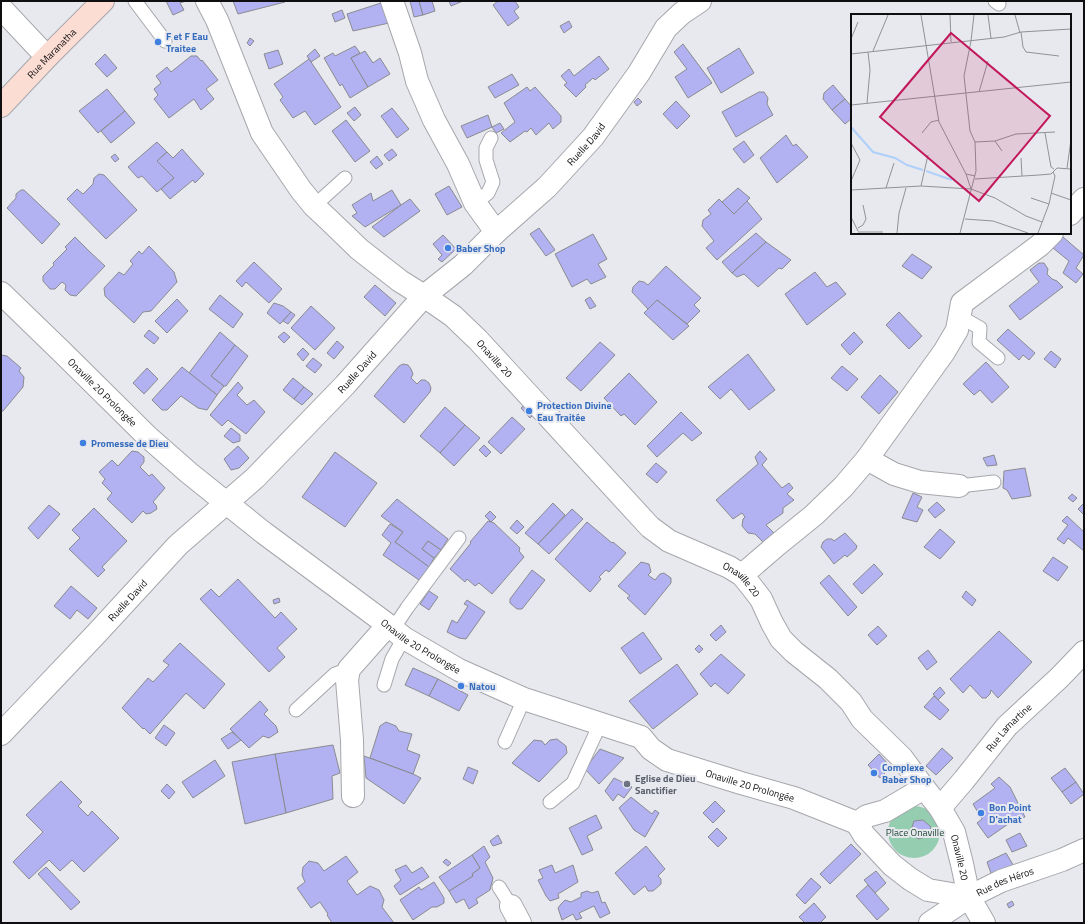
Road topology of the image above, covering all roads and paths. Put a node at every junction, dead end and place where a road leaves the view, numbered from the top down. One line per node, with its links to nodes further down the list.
1 (103, 1): 8 (street, Rue Maranatha)
2 (135, 1): 7 (lane)
3 (208, 1): 14 (street, Onaville 20)
4 (392, 1): 13 (street)
5 (700, 1): 16 (street, Ruelle David)
6 (1, 8): 8 (street)
7 (166, 41)
8 (47, 57): 9 (street, Rue Maranatha)
9 (1, 106)
10 (492, 138): 13 (lane)
11 (345, 178): 14 (lane)
12 (1084, 199): 15 (street)
13 (475, 203): 16 (street)
14 (314, 206): 19 (street, Onaville 20)
15 (1071, 213)
16 (496, 232): 19 (street, Ruelle David)
17 (1051, 234): 20 (street)
18 (1, 293): 25 (street, Onaville 20 Prolongée)
19 (424, 296): 25 (street, Ruelle David); 27 (street, Onaville 20)
20 (959, 316): 21 (lane); 22 (street)
21 (998, 358)
22 (867, 459): 24 (street); 27 (street)
23 (994, 482): 24 (lane)
24 (959, 486)
25 (227, 503): 28 (street, Onaville 20 Prolongée); 35 (street, Ruelle David)
26 (459, 538): 28 (lane)
27 (742, 575): 37 (street, Onaville 20)
28 (395, 631): 30 (street); 31 (lane); 32 (street, Onaville 20 Prolongée)
29 (1084, 652): 40 (street, Rue Lamartine)
30 (349, 669): 33 (lane); 38 (street)
31 (384, 685)
32 (524, 699): 34 (street, Onaville 20 Prolongée); 36 (lane)
33 (296, 710)
34 (600, 724): 39 (lane); 41 (street, Onaville 20 Prolongée)
35 (1, 734)
36 (505, 742)
37 (924, 788): 40 (street, Onaville 20); 41 (street)
38 (353, 796)
39 (550, 802)
40 (940, 808): 44 (street, Onaville 20)
41 (857, 823): 44 (street)
42 (1084, 850): 44 (street, Rue des Héros)
43 (499, 888): 45 (lane)
44 (969, 897): 46 (street, Rue des Héros); 47 (street, Onaville 20)
45 (516, 914)
46 (930, 923)
47 (984, 923)

